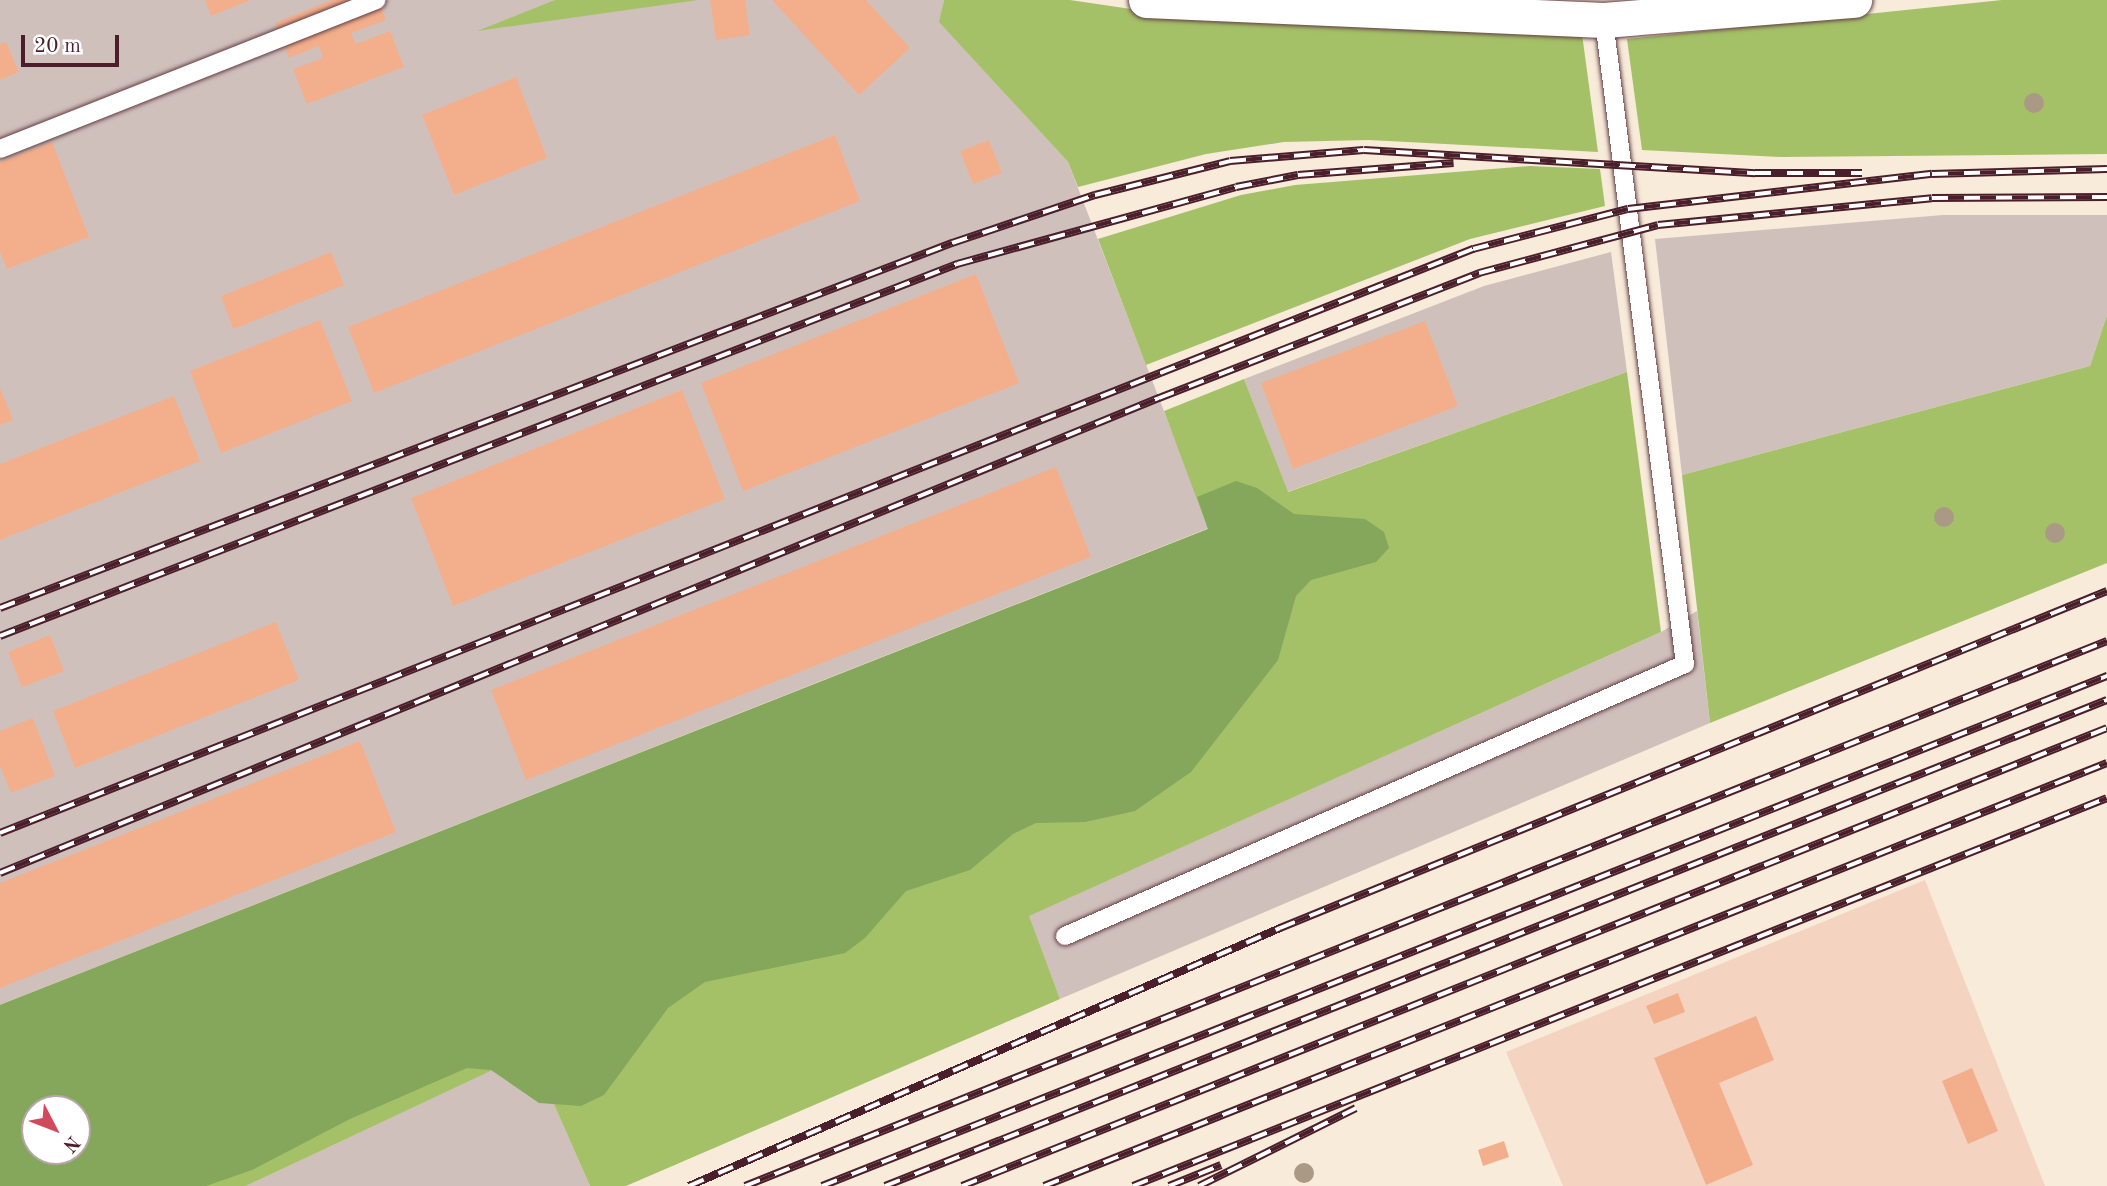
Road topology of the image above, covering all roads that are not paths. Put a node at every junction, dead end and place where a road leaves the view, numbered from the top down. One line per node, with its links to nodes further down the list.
1 (377, 0): 5 (lane)
2 (1146, 0): 4 (street)
3 (1854, 0): 4 (street)
4 (1604, 20): 6 (lane)
5 (0, 149)
6 (1065, 936)

